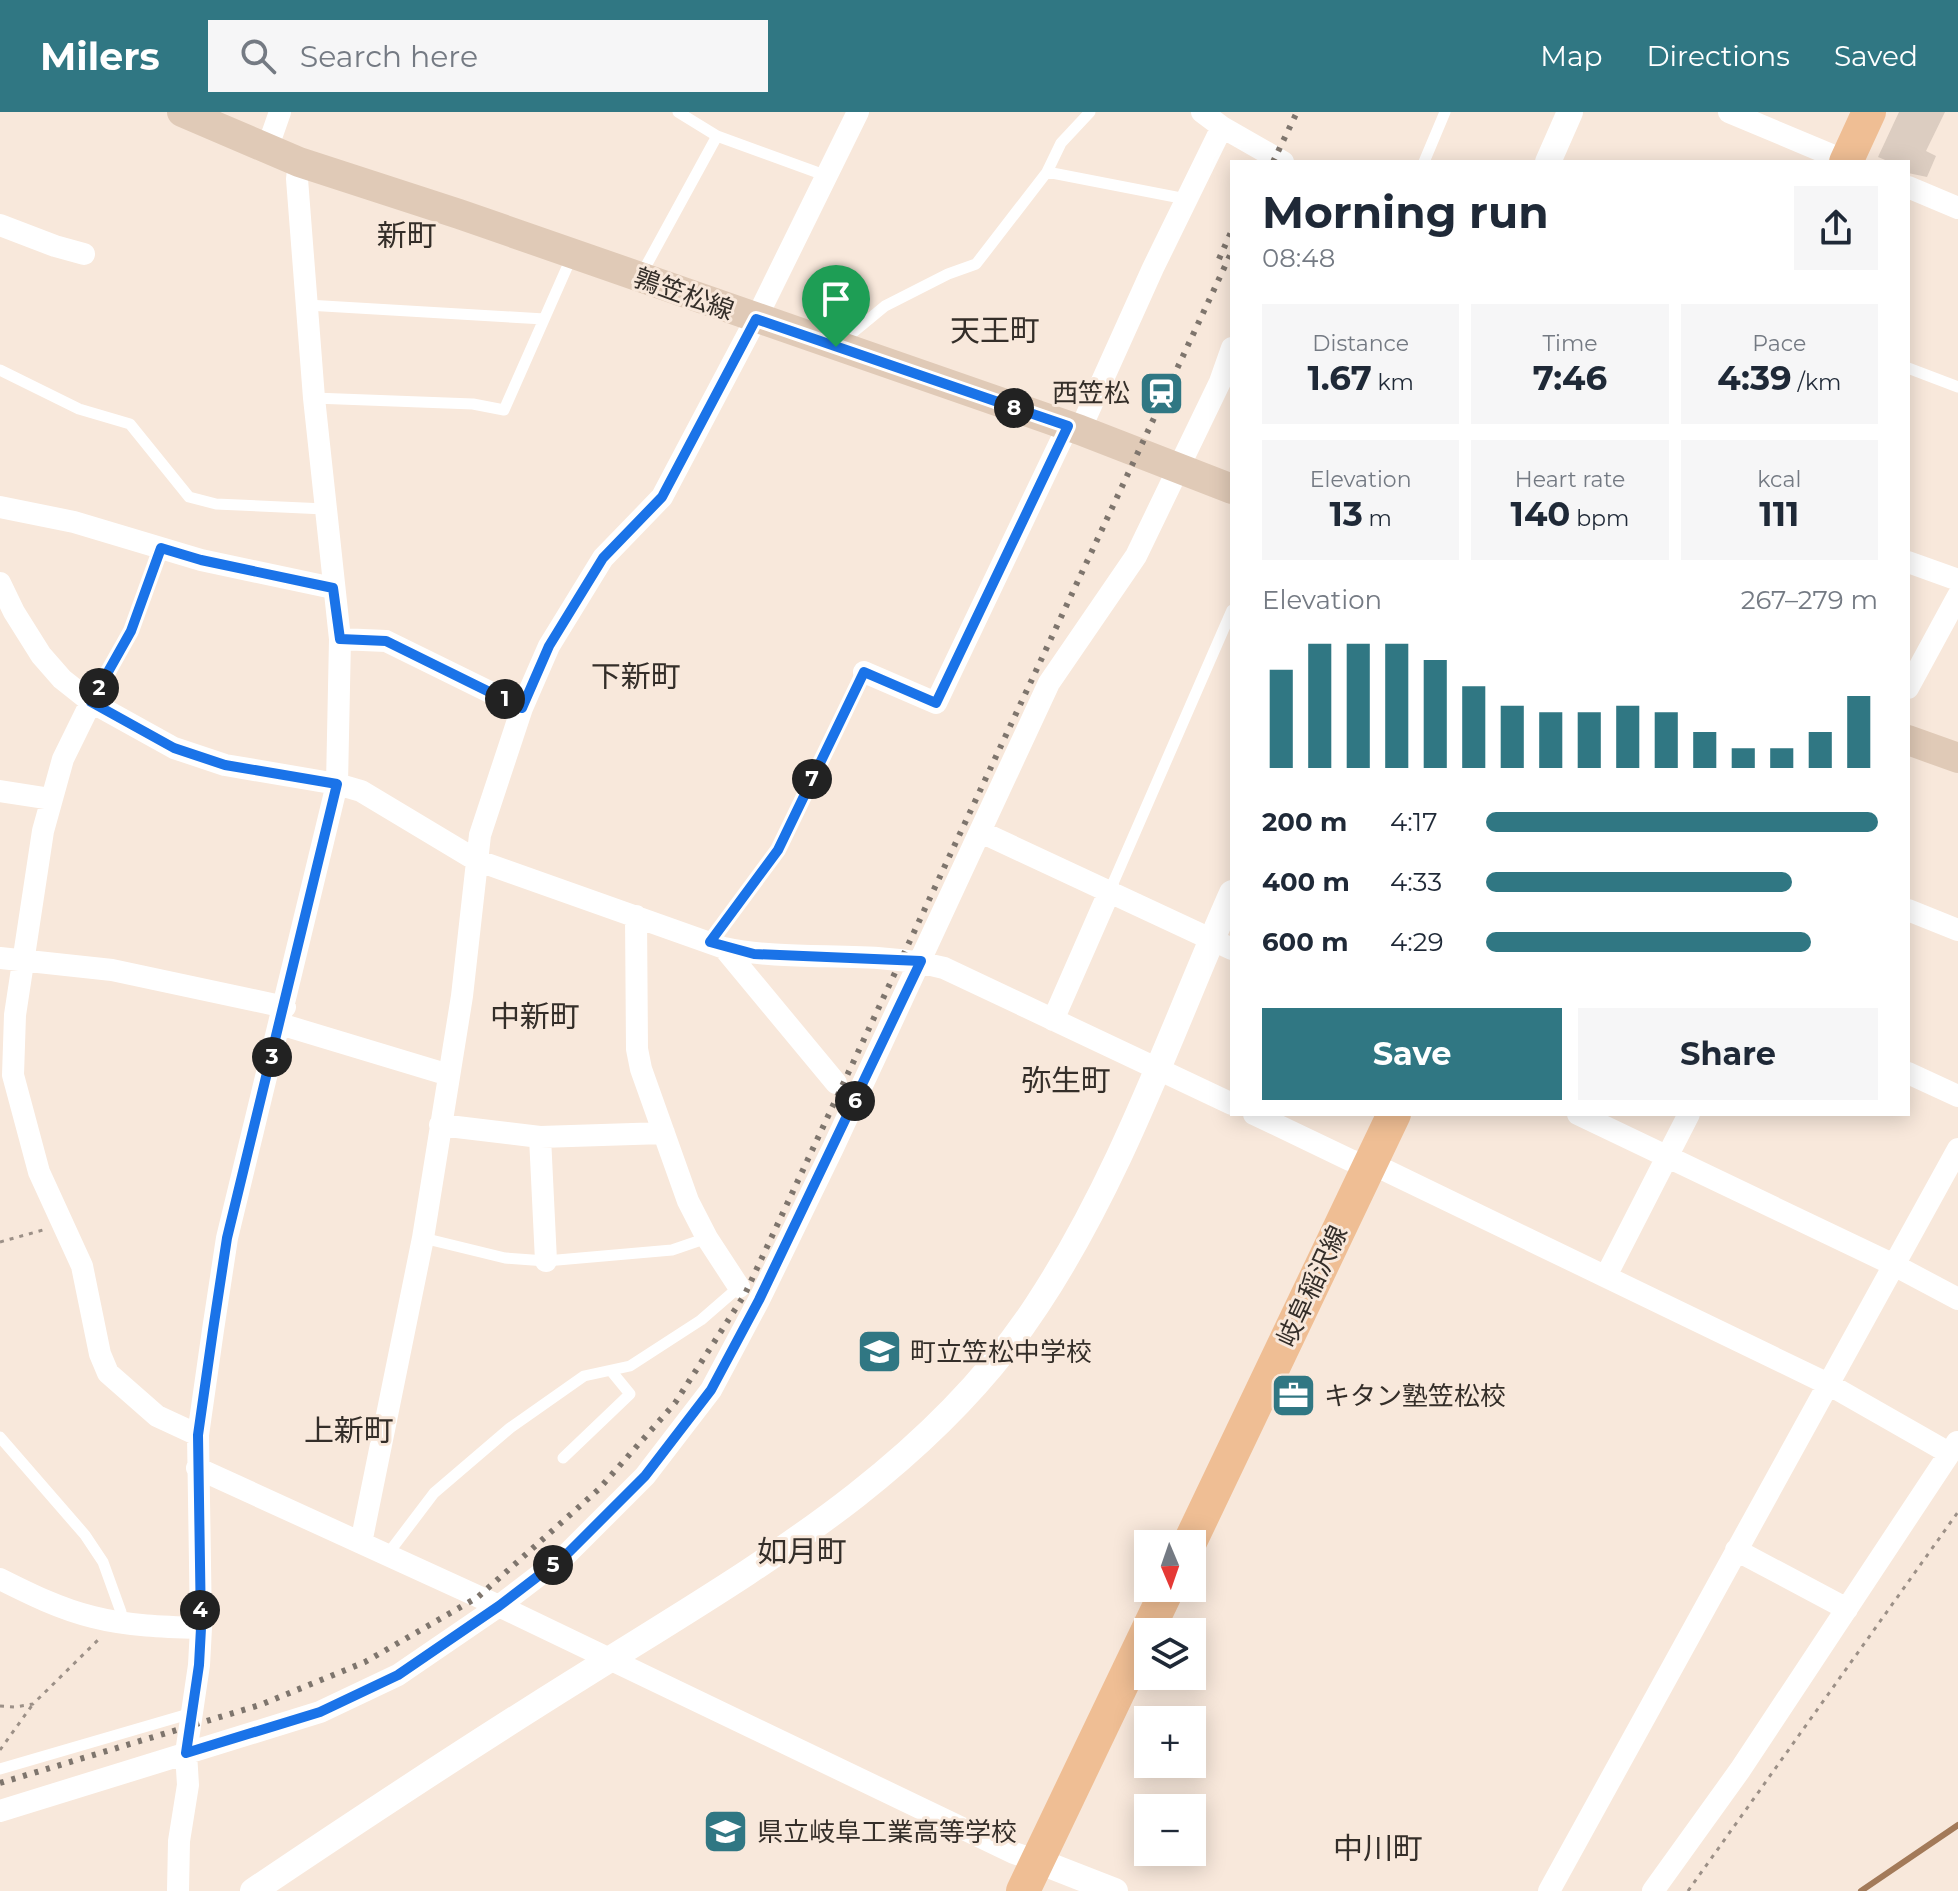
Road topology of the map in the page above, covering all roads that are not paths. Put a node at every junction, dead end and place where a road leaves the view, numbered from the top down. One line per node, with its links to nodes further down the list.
1 (182, 112): 13 (main road, 鶉笠松線)
2 (280, 112): 13 (street)
3 (678, 112): 12 (lane)
4 (858, 112): 21 (street)
5 (1090, 112): 20 (lane)
6 (1202, 112): 11 (street)
7 (1445, 112): 15 (lane)
8 (1570, 112): 16 (street)
9 (1729, 112): 17 (street)
10 (1869, 112): 18 (main road)
11 (1222, 127): 14 (street); 23 (street)
12 (717, 136): 21 (lane); 28 (lane)
13 (267, 149): 19 (main road, 鶉笠松線)
14 (1280, 160)
15 (1425, 160)
16 (1549, 160)
17 (1842, 160)
18 (1848, 160)
19 (299, 162): 27 (main road, 鶉笠松線); 29 (street)
20 (1047, 172): 23 (lane); 32 (lane)
21 (827, 176): 31 (street)
22 (1910, 188): 24 (street)
23 (1186, 199): 38 (street)
24 (1958, 208)
25 (0, 225): 26 (street)
26 (84, 254)
27 (573, 255): 28 (main road, 鶉笠松線); 30 (lane)
28 (640, 278): 31 (main road, 鶉笠松線)
29 (307, 305): 30 (lane); 37 (street)
30 (544, 319): 37 (lane)
31 (756, 319): 32 (main road, 鶉笠松線); 53 (street)
32 (836, 347): 38 (main road, 鶉笠松線)
33 (1230, 354): 39 (street)
34 (1910, 369): 36 (lane)
35 (0, 370): 42 (lane)
36 (1958, 387)
37 (314, 398): 42 (street)
38 (1074, 428): 39 (main road, 鶉笠松線); 50 (street)
39 (1179, 469): 40 (main road, 鶉笠松線); 59 (street)
40 (1230, 488)
41 (0, 507): 46 (street)
42 (325, 509): 46 (street)
43 (1910, 563): 44 (street)
44 (1958, 580)
45 (0, 583): 52 (street)
46 (333, 588): 49 (street)
47 (1958, 596): 51 (street)
48 (1230, 615): 61 (lane)
49 (340, 639): 53 (street); 56 (street)
50 (864, 672): 67 (lane)
51 (1910, 684)
52 (91, 702): 56 (street); 58 (street)
53 (522, 708): 60 (street)
54 (1910, 741): 55 (main road)
55 (1958, 758)
56 (337, 784): 60 (street); 71 (street)
57 (0, 791): 58 (street)
58 (51, 799): 69 (street)
59 (981, 832): 61 (street); 70 (street)
60 (476, 860): 64 (street); 75 (street)
61 (1110, 890): 66 (street); 72 (street)
62 (1230, 903): 66 (street)
63 (1910, 911): 65 (street)
64 (636, 916): 67 (street); 84 (street)
65 (1958, 930)
66 (1222, 944): 73 (street)
67 (717, 945): 70 (street); 76 (street)
68 (0, 958): 69 (street)
69 (24, 960): 71 (street); 98 (street)
70 (921, 961): 72 (street); 109 (street)
71 (282, 1015): 75 (street); 98 (street)
72 (1053, 1020): 73 (street)
73 (1157, 1068): 78 (street); 113 (street)
74 (1910, 1074): 77 (street)
75 (449, 1075): 83 (street)
76 (836, 1083)
77 (1958, 1096)
78 (1230, 1103)
79 (1258, 1116): 88 (street)
80 (1393, 1116): 88 (main road, 岐阜稲沢線)
81 (1582, 1116): 87 (street)
82 (1688, 1116): 87 (street)
83 (440, 1125): 85 (street); 89 (street)
84 (664, 1133): 85 (street); 90 (street)
85 (540, 1137): 91 (street)
86 (1958, 1149): 92 (street)
87 (1667, 1156): 92 (street); 93 (street)
88 (1370, 1165): 93 (street); 103 (main road, 岐阜稲沢線)
89 (423, 1238): 91 (lane); 104 (street)
90 (707, 1238): 91 (lane); 94 (street)
91 (546, 1261)
92 (1894, 1265): 95 (street); 97 (street)
93 (1606, 1276): 97 (street)
94 (739, 1287): 96 (lane)
95 (1958, 1299)
96 (612, 1372): 101 (lane); 106 (lane)
97 (1828, 1384): 100 (street); 105 (street)
98 (198, 1435): 102 (street)
99 (0, 1437): 111 (lane)
100 (1954, 1447): 110 (street)
101 (563, 1458)
102 (197, 1468): 104 (street); 112 (street)
103 (1196, 1530)
104 (361, 1543): 106 (street)
105 (1736, 1550): 110 (street); 122 (street)
106 (387, 1555): 109 (street)
107 (0, 1579): 111 (street)
108 (1161, 1602): 118 (main road)
109 (499, 1606): 113 (street); 115 (street)
110 (1847, 1609): 123 (street)
111 (115, 1621): 112 (street)
112 (201, 1628): 114 (street)
113 (609, 1659): 118 (street); 120 (street)
114 (192, 1713): 115 (street); 116 (lane)
115 (186, 1753): 117 (street); 119 (street)
116 (0, 1769)
117 (0, 1811)
118 (1031, 1876): 121 (street)
119 (178, 1891)
120 (253, 1891)
121 (1115, 1891)
122 (1549, 1891)
123 (1653, 1891)

